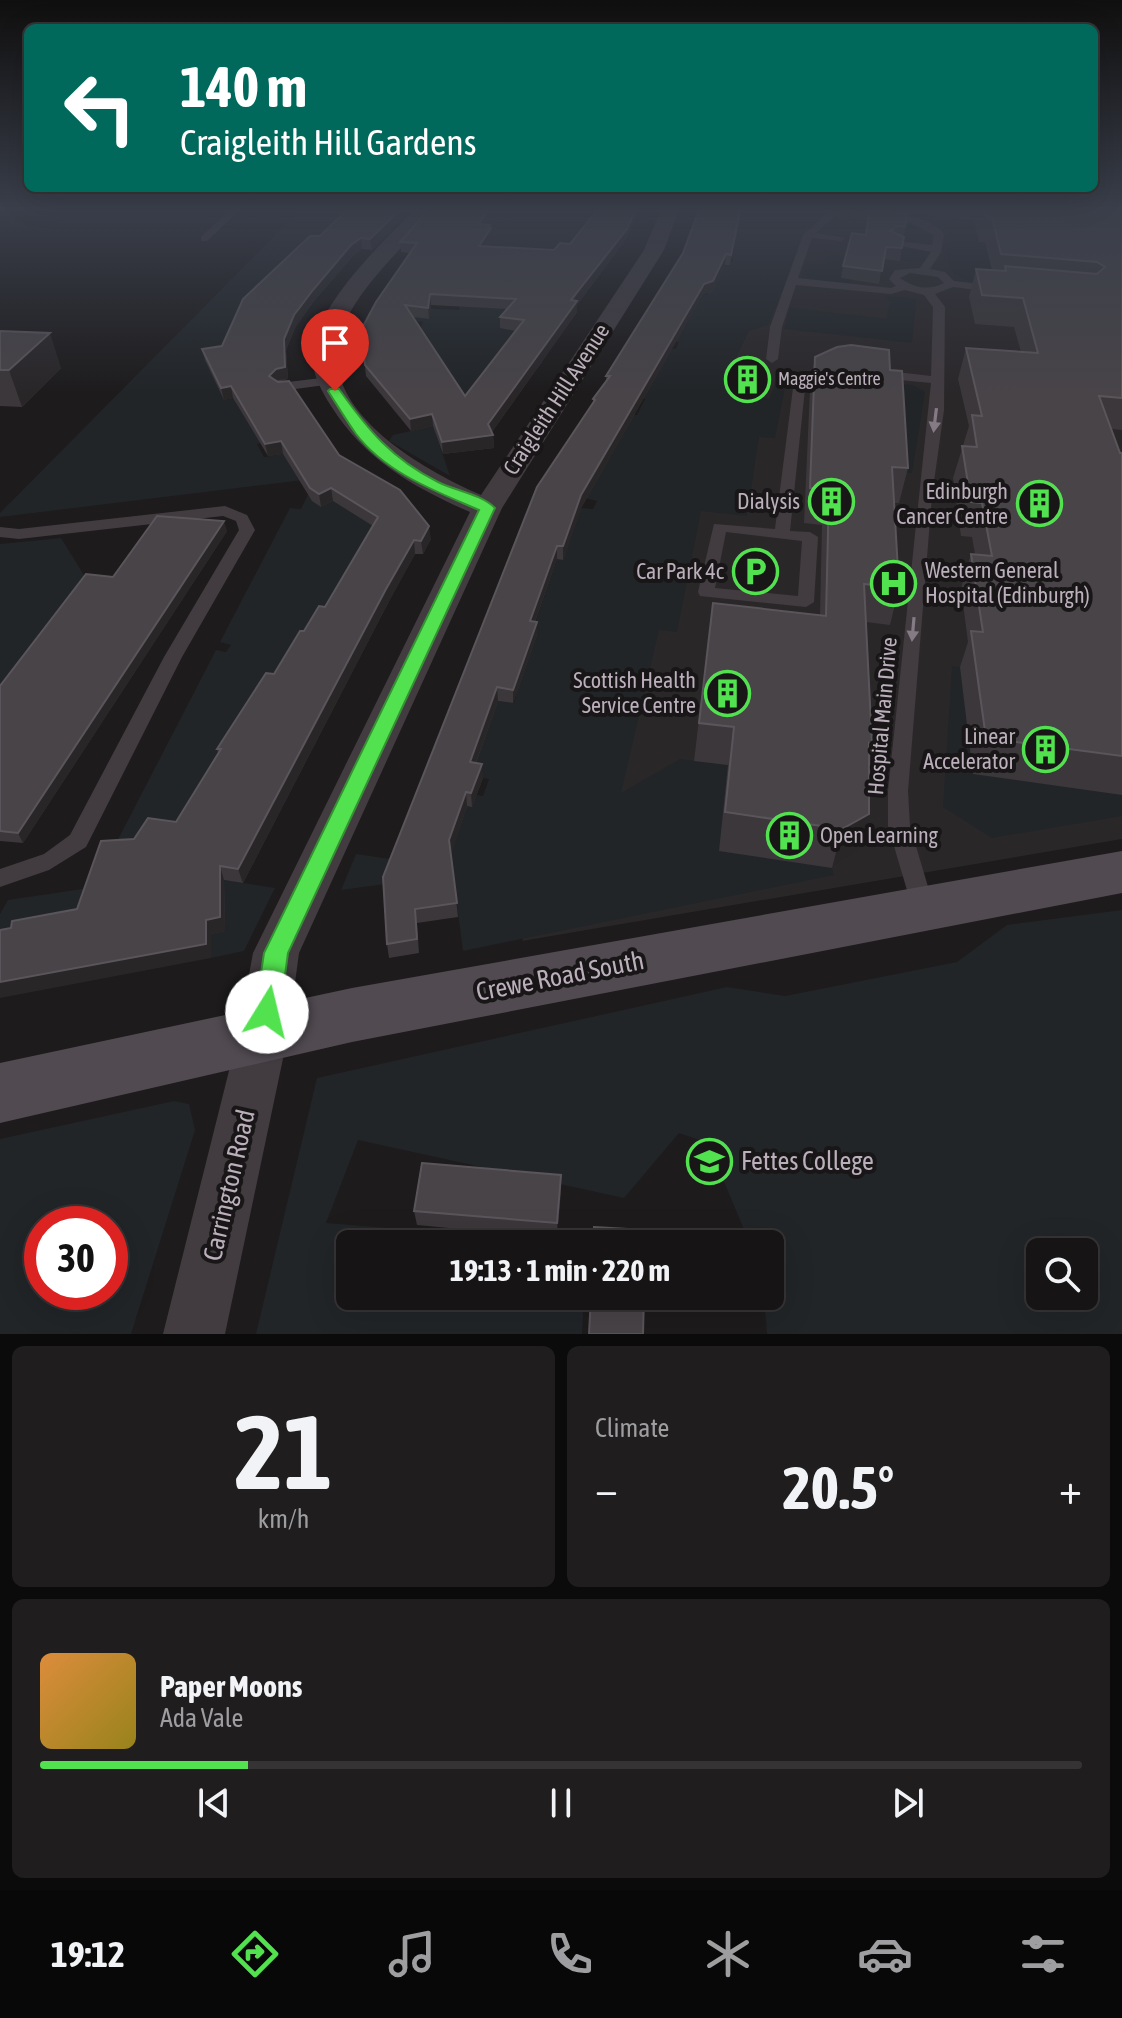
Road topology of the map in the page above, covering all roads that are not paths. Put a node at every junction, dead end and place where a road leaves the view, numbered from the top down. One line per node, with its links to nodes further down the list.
1 (373, 269): 14 (street)
2 (642, 269): 16 (street, Craigleith Hill Avenue)
3 (796, 269): 5 (lane)
4 (924, 270): 6 (lane); 7 (lane)
5 (792, 281): 7 (lane); 10 (lane)
6 (951, 284): 8 (lane); 9 (lane)
7 (905, 287): 9 (lane)
8 (1012, 290)
9 (927, 291): 13 (lane, Hospital Main Drive)
10 (772, 359)
11 (843, 370): 18 (lane)
12 (868, 372): 13 (lane)
13 (937, 380): 21 (lane, Hospital Main Drive, one-way to 21)
14 (329, 381): 15 (lane); 16 (street)
15 (280, 387)
16 (487, 508): 22 (street, Craigleith Hill Avenue)
17 (0, 532): 20 (lane)
18 (782, 535): 18 (lane)
19 (1122, 872): 21 (street, Crewe Road South)
20 (0, 878)
21 (923, 907): 22 (street, Crewe Road South)
22 (263, 1035): 23 (street, Crewe Road South); 24 (street, Carrington Road)
23 (0, 1093)
24 (194, 1334)

